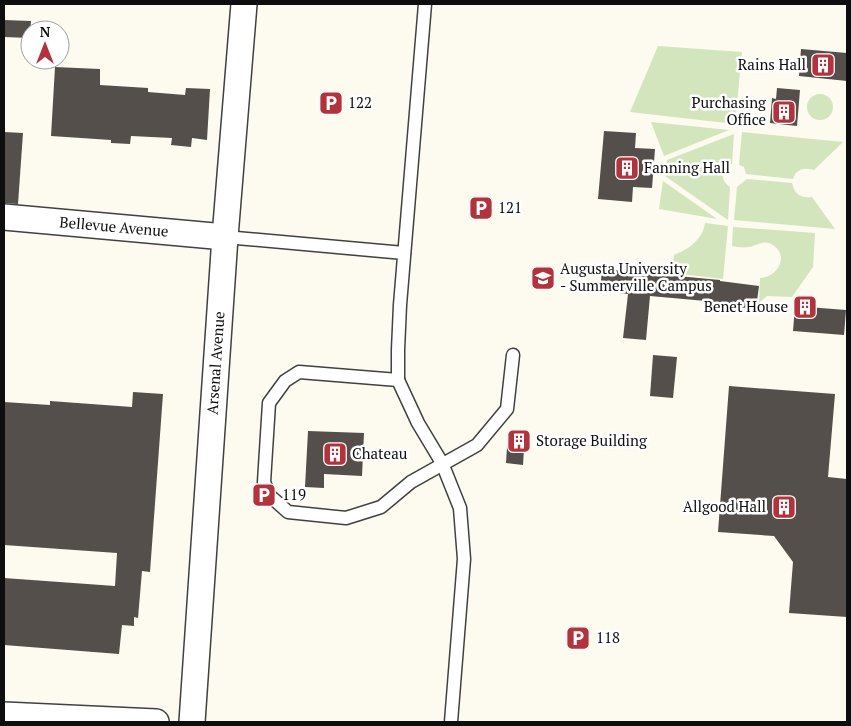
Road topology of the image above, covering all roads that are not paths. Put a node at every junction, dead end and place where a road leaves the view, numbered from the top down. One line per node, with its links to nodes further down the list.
1 (244, 4): 4 (street, Arsenal Avenue)
2 (425, 4): 5 (lane)
3 (4, 217): 4 (street, Bellevue Avenue)
4 (225, 236): 5 (lane); 12 (street, Arsenal Avenue)
5 (404, 253): 7 (lane)
6 (513, 355): 8 (lane)
7 (398, 380): 8 (lane); 8 (lane)
8 (442, 463): 13 (lane)
9 (4, 715): 10 (street)
10 (46, 720): 11 (street)
11 (156, 722)
12 (192, 722)
13 (451, 722)

